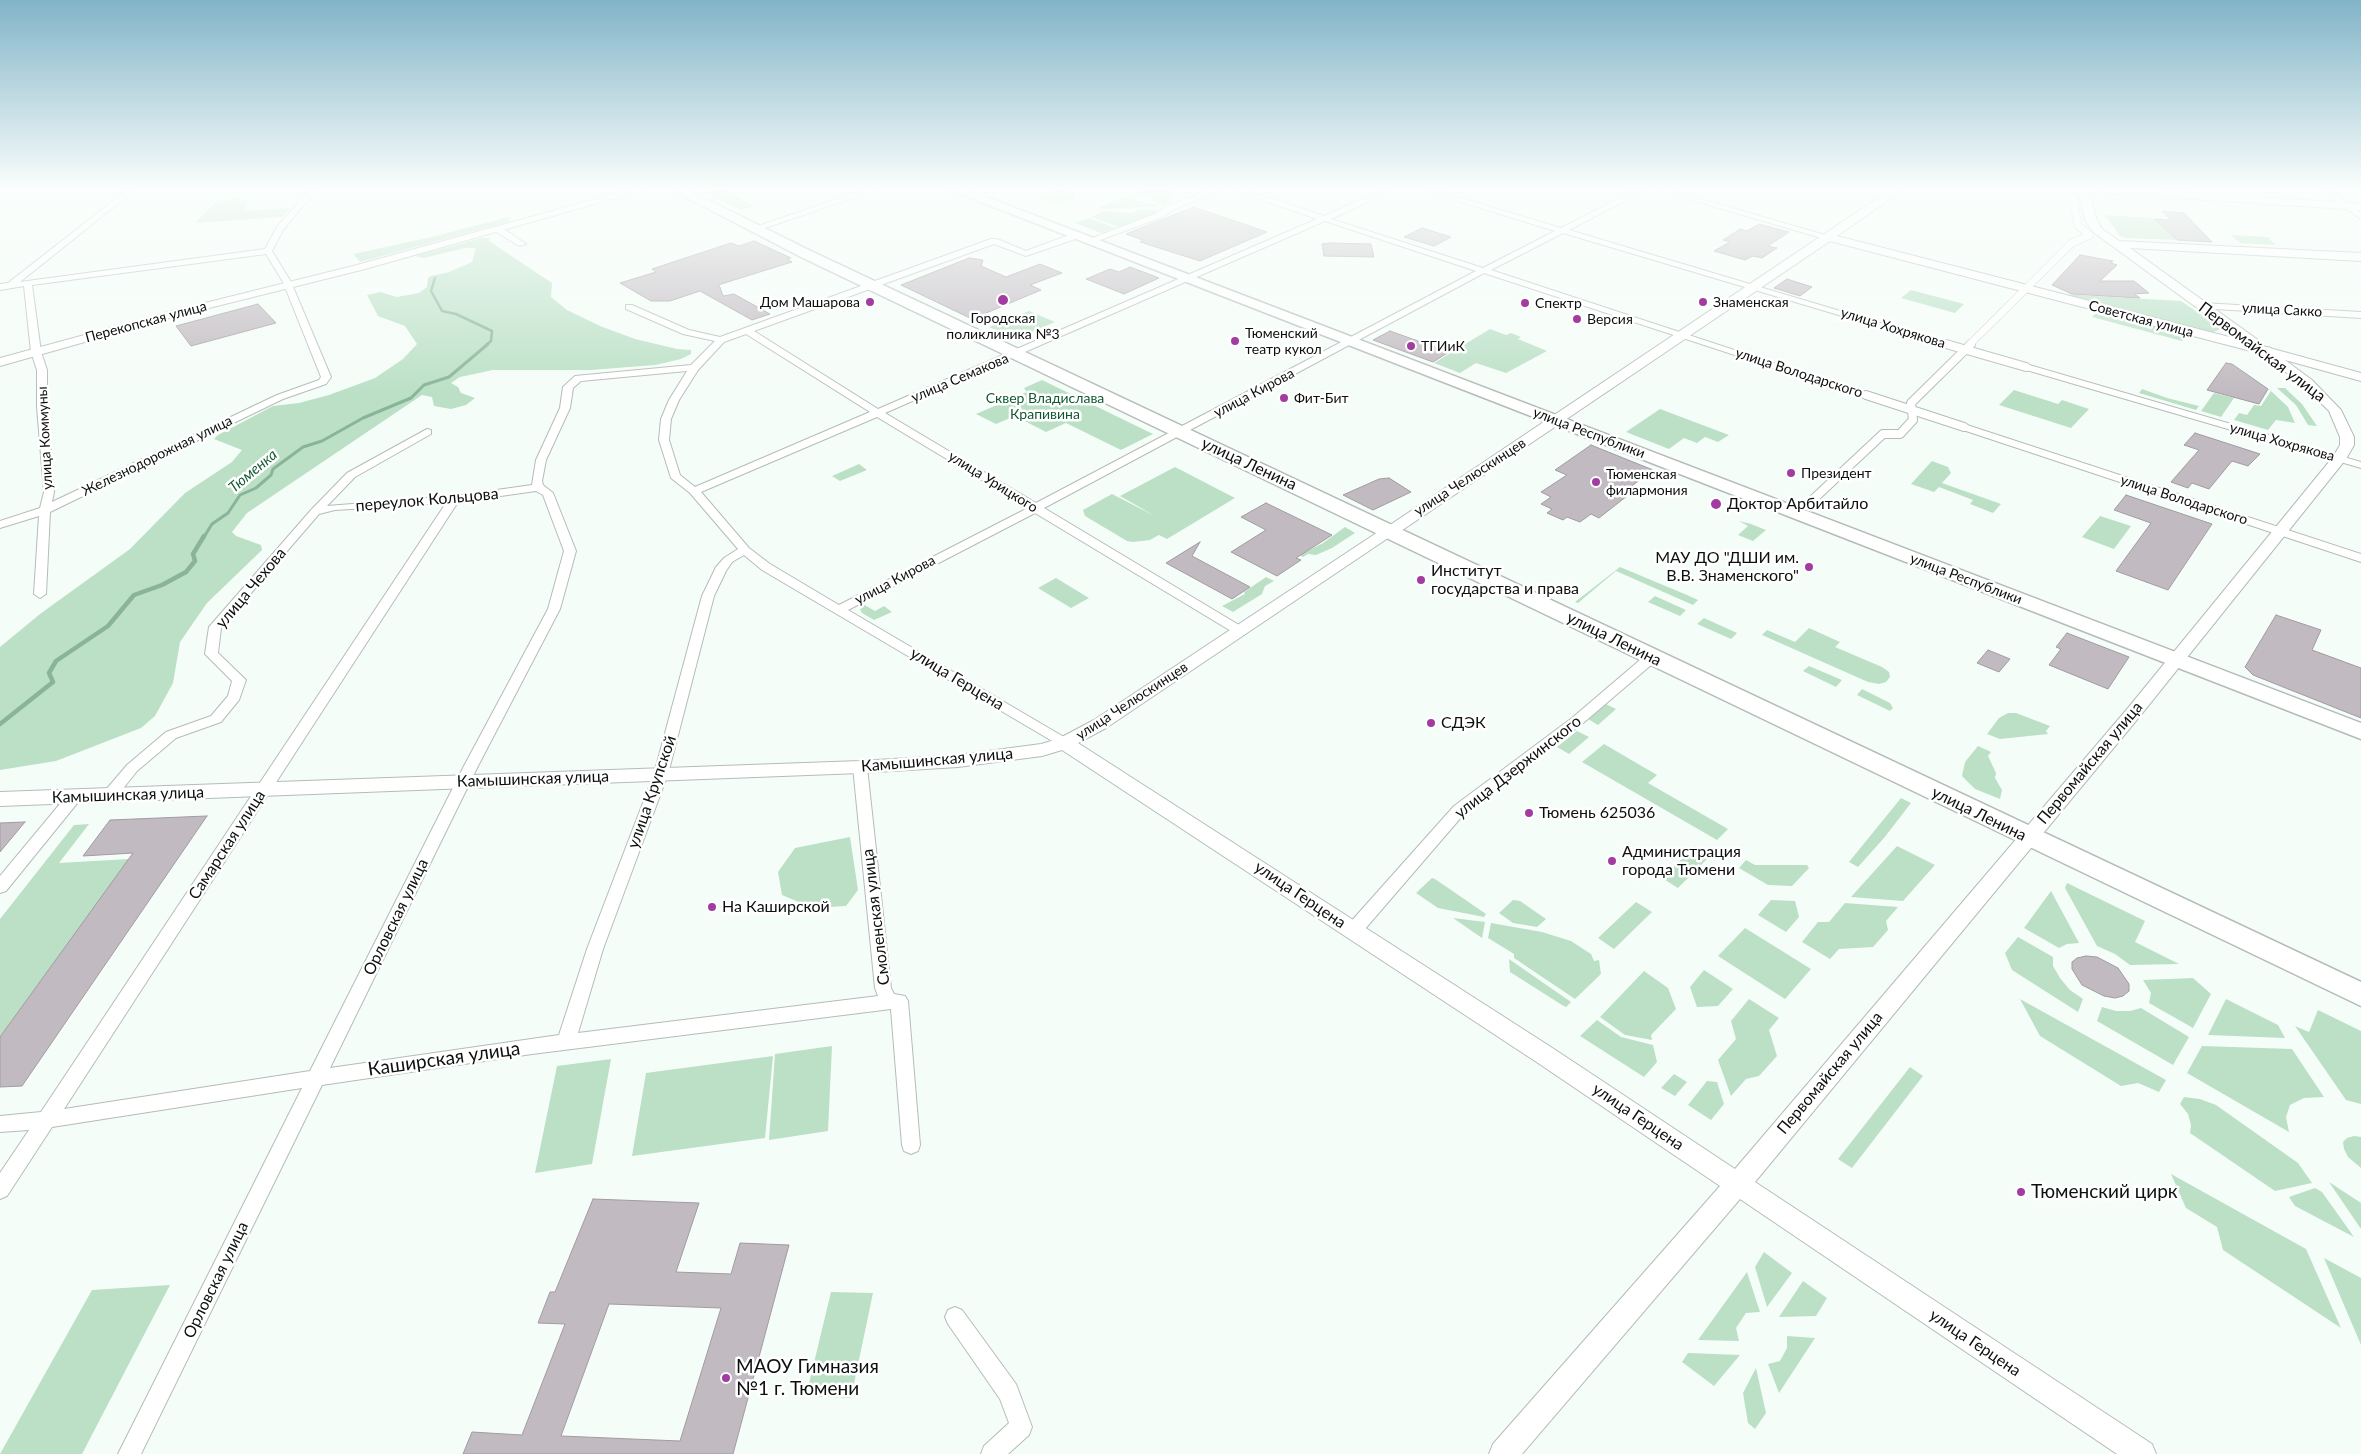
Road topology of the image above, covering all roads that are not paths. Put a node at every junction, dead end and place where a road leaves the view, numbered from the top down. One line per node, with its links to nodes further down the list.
1 (46, 258): 19 (street)
2 (217, 258): 18 (street)
3 (272, 258): 21 (street)
4 (392, 258): 21 (street, Перекопская улица)
5 (814, 258): 20 (main road, улица Ленина)
6 (947, 258): 20 (street)
7 (1132, 258): 17 (main road, улица Республики)
8 (1237, 258): 17 (street, улица Семакова)
9 (1446, 258): 16 (street, улица Володарского)
10 (1509, 258): 16 (street, улица Кирова)
11 (1654, 258): 23 (street, улица Хохрякова)
12 (1797, 258): 23 (main road, улица Челюскинцев)
13 (1908, 258): 24 (main road, Советская улица)
14 (2057, 258): 24 (street)
15 (2134, 258): 25 (main road, Первомайская улица)
16 (1484, 270): 30 (street, улица Володарского); 34 (street, улица Кирова)
17 (1188, 279): 34 (main road, улица Республики); 38 (street, улица Семакова)
18 (28, 283): 19 (street); 37 (street, улица Коммуны)
19 (11, 285): 22 (street)
20 (872, 285): 28 (street); 38 (main road, улица Ленина)
21 (288, 286): 37 (street, Перекопская улица); 58 (street, Железнодорожная улица)
22 (0, 287)
23 (1753, 287): 30 (main road, улица Челюскинцев); 31 (street, улица Хохрякова)
24 (2027, 289): 32 (main road, Советская улица); 35 (street)
25 (2202, 306): 27 (street, улица Сакко); 29 (main road, Первомайская улица)
26 (629, 307): 33 (street)
27 (2361, 315)
28 (747, 331): 33 (street); 46 (street, улица Урицкого)
29 (2238, 333): 32 (main road); 36 (main road, Первомайская улица)
30 (1682, 334): 44 (street, улица Володарского); 47 (main road, улица Челюскинцев)
31 (1919, 336): 35 (street, улица Хохрякова)
32 (2209, 337): 36 (main road, Советская улица)
33 (721, 340): 41 (street, улица Герцена)
34 (1351, 342): 47 (main road, улица Республики); 50 (street, улица Кирова)
35 (1965, 350): 40 (street, улица Хохрякова); 45 (street)
36 (2266, 351): 42 (street, Советская улица); 51 (street, Первомайская улица)
37 (36, 352): 39 (street, Перекопская улица); 58 (street, улица Коммуны)
38 (1017, 353): 46 (street, улица Семакова); 50 (main road, улица Ленина)
39 (0, 362)
40 (2026, 367): 51 (street, улица Хохрякова)
41 (694, 368): 43 (street); 54 (street, улица Герцена)
42 (2361, 376)
43 (578, 378): 53 (street)
44 (1866, 395): 45 (street, улица Володарского)
45 (1913, 410): 48 (street, улица Володарского); 56 (street)
46 (878, 413): 54 (street, улица Семакова); 57 (street, улица Урицкого)
47 (1556, 420): 61 (main road, улица Челюскинцев); 69 (main road, улица Республики)
48 (1964, 427): 62 (street, улица Володарского)
49 (427, 432): 59 (street, улица Чехова)
50 (1181, 432): 57 (street, улица Кирова); 61 (main road, улица Ленина)
51 (2340, 459): 52 (street, улица Хохрякова); 62 (street, Первомайская улица)
52 (2361, 465)
53 (538, 487): 55 (street, переулок Кольцова); 74 (street, Орловская улица)
54 (694, 491): 63 (street, улица Герцена)
55 (454, 499): 59 (street, переулок Кольцова); 75 (street, Самарская улица)
56 (1807, 504)
57 (1036, 508): 66 (street, улица Кирова); 67 (street, улица Урицкого)
58 (45, 510): 60 (street, Железнодорожная улица); 65 (street, улица Коммуны)
59 (316, 512): 76 (street, улица Чехова)
60 (0, 525)
61 (1389, 531): 67 (street, улица Челюскинцев); 68 (main road, улица Ленина)
62 (2281, 532): 64 (street, улица Володарского); 69 (street, Первомайская улица)
63 (745, 550): 66 (street, улица Герцена); 73 (street, улица Крупской)
64 (2361, 558)
65 (40, 594)
66 (839, 610): 71 (street, улица Герцена)
67 (1240, 631): 71 (street, улица Челюскинцев)
68 (1652, 657): 79 (main road, улица Ленина); 81 (street, улица Дзержинского)
69 (2175, 660): 70 (main road, улица Республики); 79 (street, Первомайская улица)
70 (2361, 731)
71 (1064, 743): 72 (street, Камышинская улица); 81 (street, улица Герцена)
72 (860, 766): 73 (street, Камышинская улица); 83 (street, Смоленская улица)
73 (661, 774): 74 (street, Камышинская улица); 84 (street, улица Крупской)
74 (463, 782): 75 (street, Камышинская улица); 85 (street, Орловская улица)
75 (264, 789): 76 (street, Камышинская улица); 86 (street, Самарская улица)
76 (109, 796): 77 (street, Камышинская улица)
77 (74, 797): 78 (street, Камышинская улица); 80 (street)
78 (0, 800)
79 (2028, 837): 82 (main road, улица Ленина); 89 (street, Первомайская улица)
80 (0, 887)
81 (1353, 931): 89 (street, улица Герцена)
82 (2361, 995)
83 (889, 1002): 84 (street, Каширская улица); 88 (street, Смоленская улица)
84 (566, 1042): 85 (street, Каширская улица)
85 (316, 1079): 86 (street, Каширская улица); 92 (street, Орловская улица)
86 (46, 1120): 87 (street, Каширская улица); 90 (street, Самарская улица)
87 (0, 1124)
88 (911, 1145)
89 (1738, 1184): 94 (street, Первомайская улица); 95 (street, улица Герцена)
90 (0, 1190)
91 (955, 1317): 93 (street)
92 (130, 1454)
93 (992, 1454)
94 (1503, 1454)
95 (2142, 1454)

